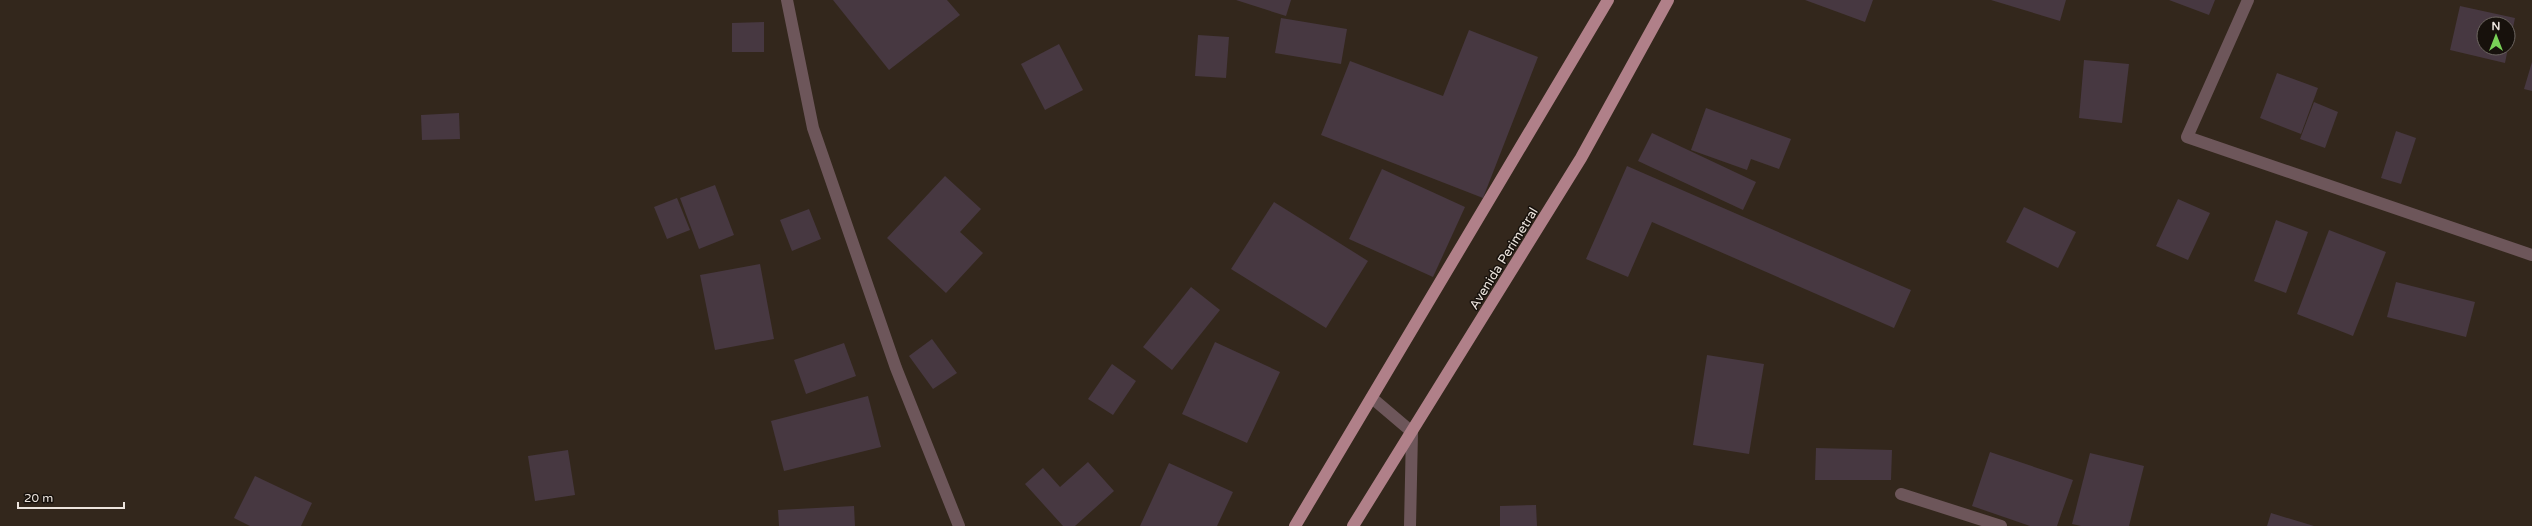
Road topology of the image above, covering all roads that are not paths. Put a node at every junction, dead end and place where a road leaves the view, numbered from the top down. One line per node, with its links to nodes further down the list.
1 (787, 0): 9 (street)
2 (1608, 0): 6 (main road)
3 (1668, 0): 7 (main road, Avenida Perimetral)
4 (2248, 0): 5 (street)
5 (2532, 255)
6 (1372, 398): 7 (street); 10 (main road)
7 (1412, 432): 11 (main road, Avenida Perimetral); 12 (street)
8 (1902, 494): 13 (street)
9 (960, 526)
10 (1295, 526)
11 (1353, 526)
12 (1410, 526)
13 (2001, 526)

